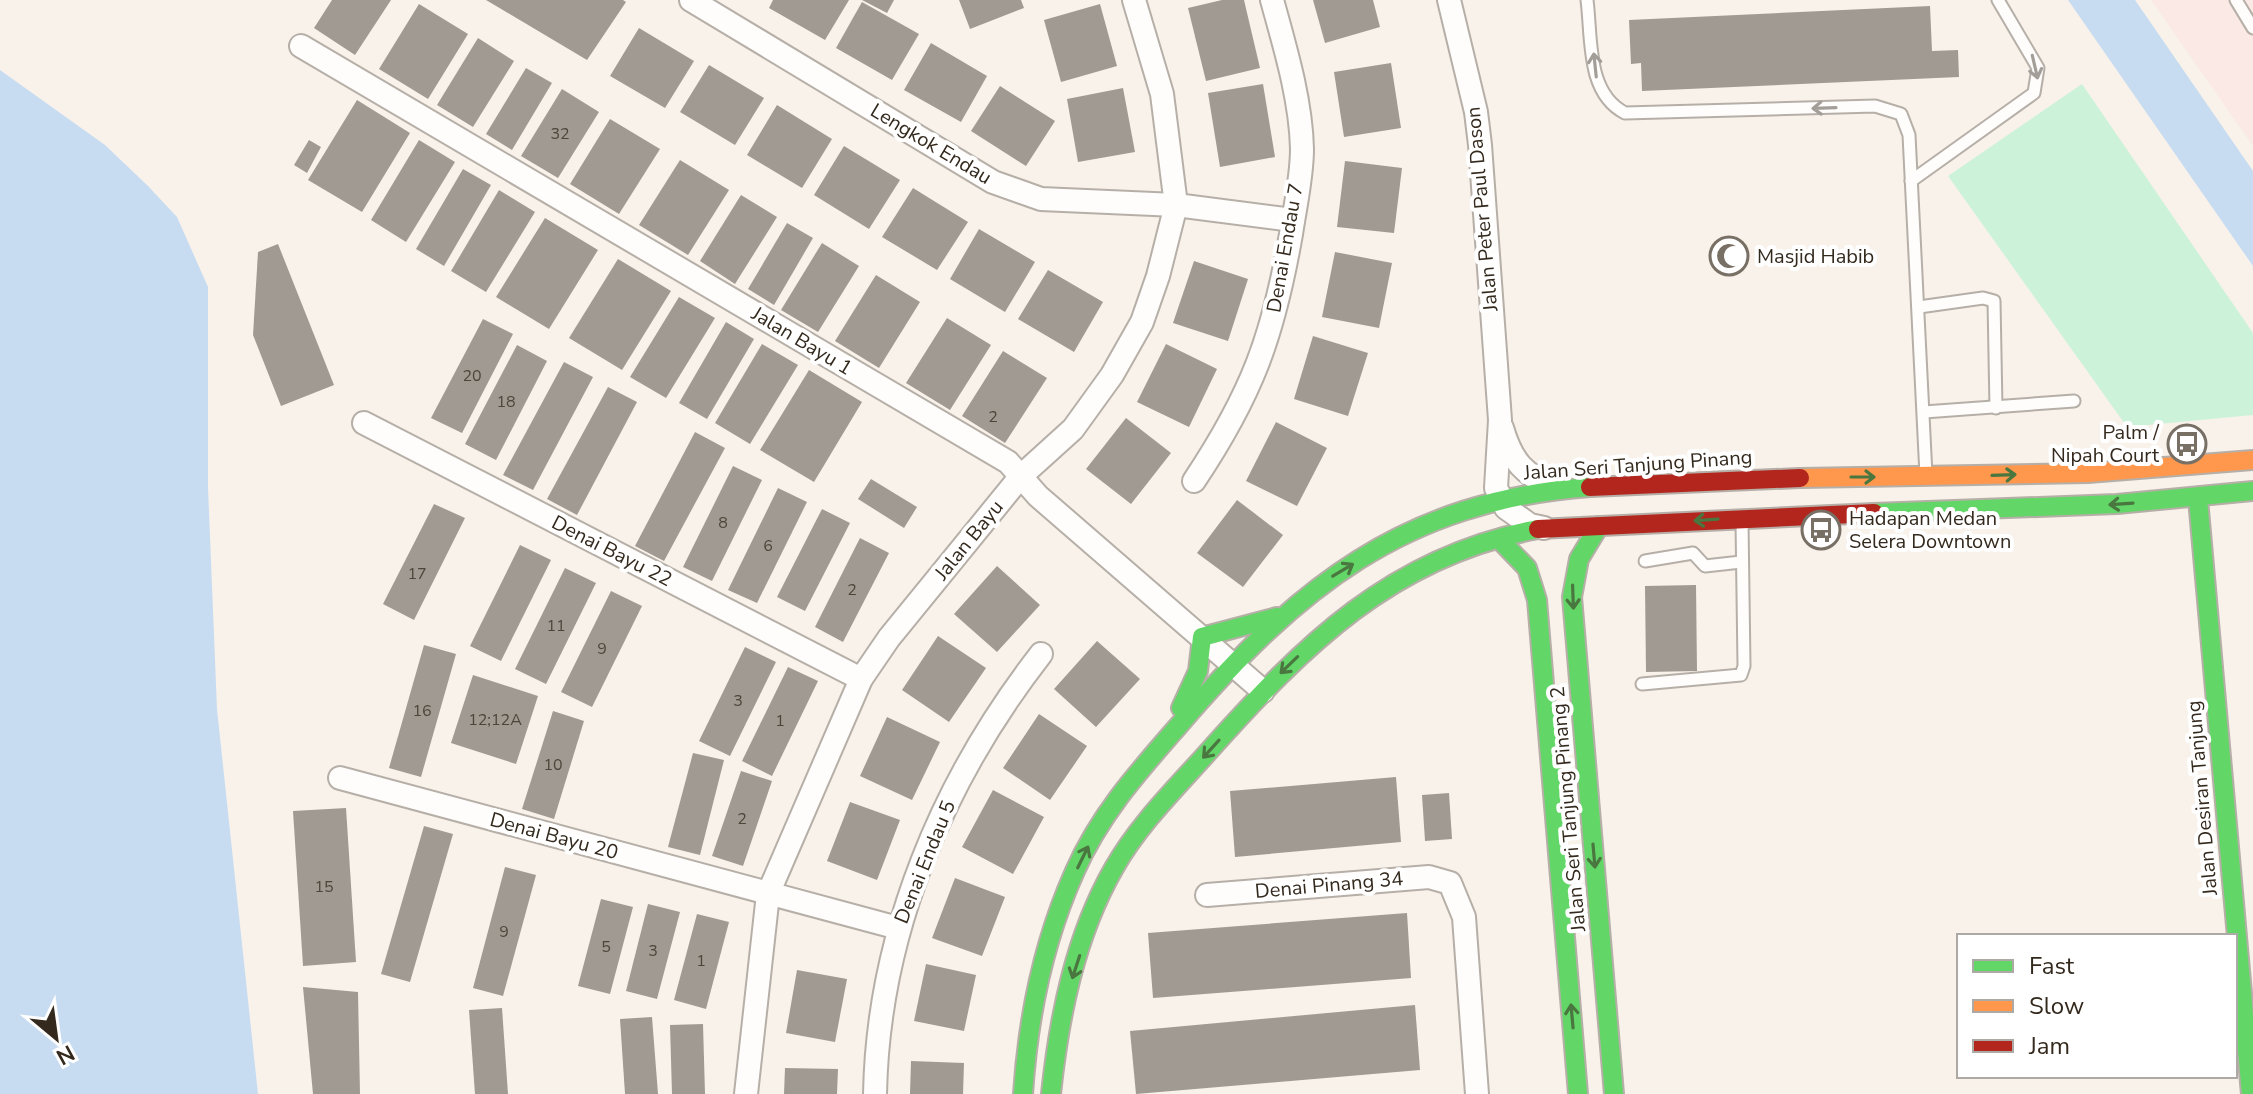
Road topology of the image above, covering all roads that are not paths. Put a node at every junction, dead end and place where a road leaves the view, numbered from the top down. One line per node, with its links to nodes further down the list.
1 (691, 0): 11 (street, Lengkok Endau)
2 (1134, 0): 11 (street, Jalan Bayu)
3 (1272, 0): 12 (street, Denai Endau 7)
4 (1449, 0): 17 (street, Jalan Peter Paul Dason)
5 (1587, 0): 10 (lane, one-way to 5)
6 (1998, 0): 10 (lane, one-way to 10)
7 (2236, 0): 8 (lane)
8 (2253, 28)
9 (301, 46): 20 (street, Jalan Bayu 1)
10 (1911, 181): 13 (lane)
11 (1176, 205): 12 (street, Lengkok Endau); 20 (street, Jalan Bayu)
12 (1293, 220): 21 (street, Denai Endau 7)
13 (1919, 307): 15 (lane); 16 (lane)
14 (2074, 401): 15 (lane)
15 (1996, 408): 16 (lane)
16 (1924, 412): 22 (lane)
17 (1500, 420): 23 (street, Jalan Peter Paul Dason); 25 (street, Jalan Peter Paul Dason)
18 (364, 423): 38 (street, Denai Bayu 22)
19 (2253, 460): 22 (main road, Jalan Seri Tanjung Pinang, one-way to 19)
20 (1021, 476): 35 (street, Jalan Bayu 1); 38 (street, Jalan Bayu)
21 (1194, 481)
22 (1927, 487): 23 (main road, Jalan Seri Tanjung Pinang, one-way to 22); 27 (lane)
23 (1560, 489): 25 (main road, Jalan Seri Tanjung Pinang)
24 (2253, 491): 26 (main road)
25 (1500, 499): 30 (street); 34 (main road, Jalan Seri Tanjung Pinang, one-way to 25)
26 (2198, 499): 27 (main road, one-way to 27); 46 (main road, Jalan Desiran Tanjung)
27 (1955, 511): 28 (main road)
28 (1742, 517): 29 (main road, one-way to 29); 33 (lane)
29 (1599, 526): 30 (main road); 54 (main road, Jalan Seri Tanjung Pinang 2, one-way to 54)
30 (1544, 528): 31 (main road)
31 (1499, 539): 40 (main road, one-way to 40); 53 (main road, Jalan Seri Tanjung Pinang 2, one-way to 31)
32 (1645, 561): 33 (lane)
33 (1741, 562): 39 (lane)
34 (1280, 616): 35 (main road); 37 (main road, Jalan Seri Tanjung Pinang)
35 (1202, 637): 37 (street, Jalan Bayu 1); 41 (main road)
36 (1041, 654): 45 (street, Denai Endau 5)
37 (1232, 664): 40 (street, Jalan Bayu 1); 41 (main road, Jalan Seri Tanjung Pinang)
38 (861, 679): 43 (street, Jalan Bayu)
39 (1642, 684)
40 (1263, 691): 51 (main road, one-way to 51)
41 (1166, 740): 50 (main road, Jalan Seri Tanjung Pinang, one-way to 41)
42 (340, 778): 43 (street, Denai Bayu 20)
43 (768, 894): 45 (street, Denai Bayu 20); 48 (street, Jalan Bayu)
44 (1207, 895): 52 (street, Denai Pinang 34)
45 (898, 928): 49 (street, Denai Endau 5)
46 (2237, 934)
47 (2237, 937): 55 (main road, Jalan Desiran Tanjung)
48 (746, 1094)
49 (875, 1094)
50 (1023, 1094)
51 (1051, 1094)
52 (1477, 1094)
53 (1578, 1094)
54 (1614, 1094)
55 (2251, 1094)

